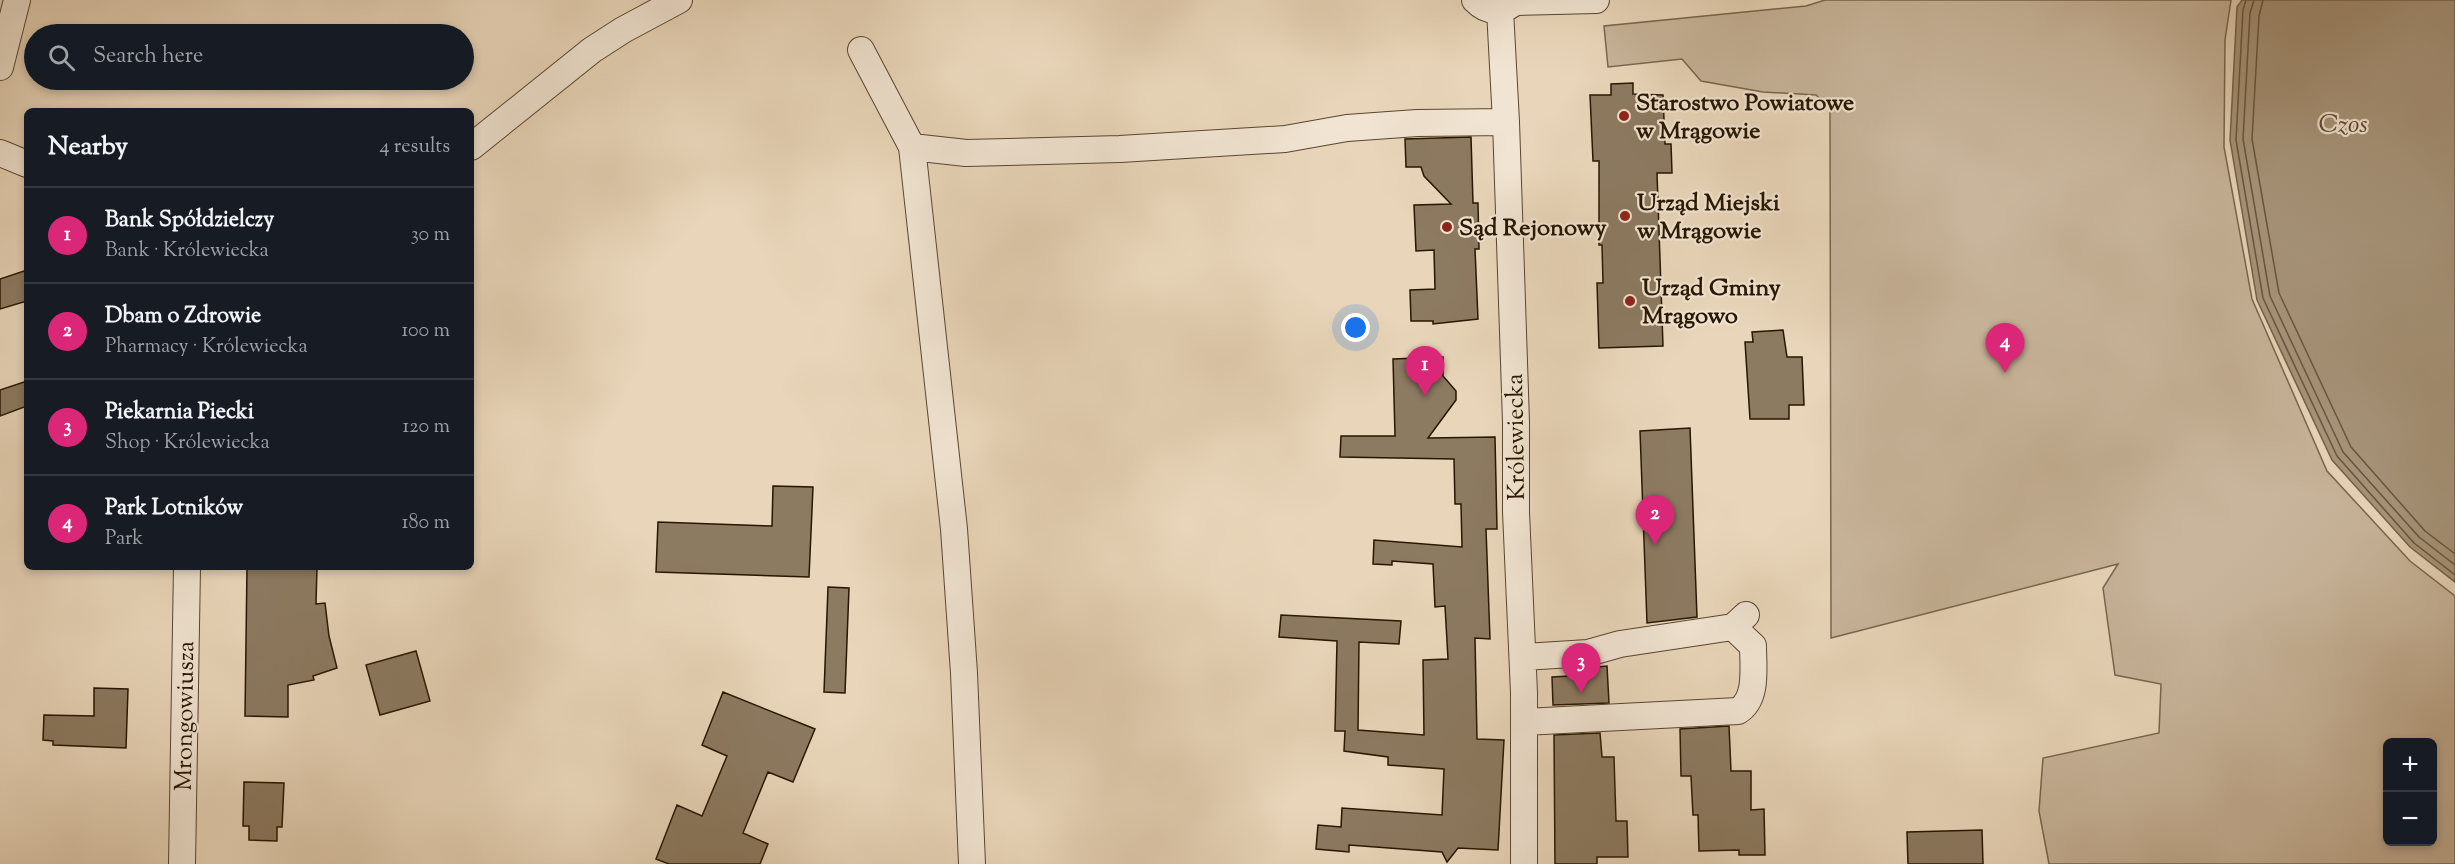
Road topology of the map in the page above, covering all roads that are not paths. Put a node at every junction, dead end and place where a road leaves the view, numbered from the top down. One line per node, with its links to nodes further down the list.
1 (16, 0): 8 (street)
2 (679, 0): 10 (street)
3 (1465, 0): 4 (street)
4 (1475, 0): 6 (street)
5 (1596, 0): 6 (street)
6 (1513, 9): 9 (street, Królewiecka)
7 (861, 50): 11 (street)
8 (0, 67)
9 (1506, 122): 11 (street); 15 (street, Królewiecka)
10 (474, 145)
11 (912, 147): 18 (street)
12 (0, 153): 13 (street)
13 (24, 163)
14 (187, 570): 17 (street, Mrongowiusza)
15 (1523, 657): 16 (street, Królewiecka); 16 (street)
16 (1524, 722): 19 (street, Królewiecka)
17 (182, 864)
18 (972, 864)
19 (1524, 864)

